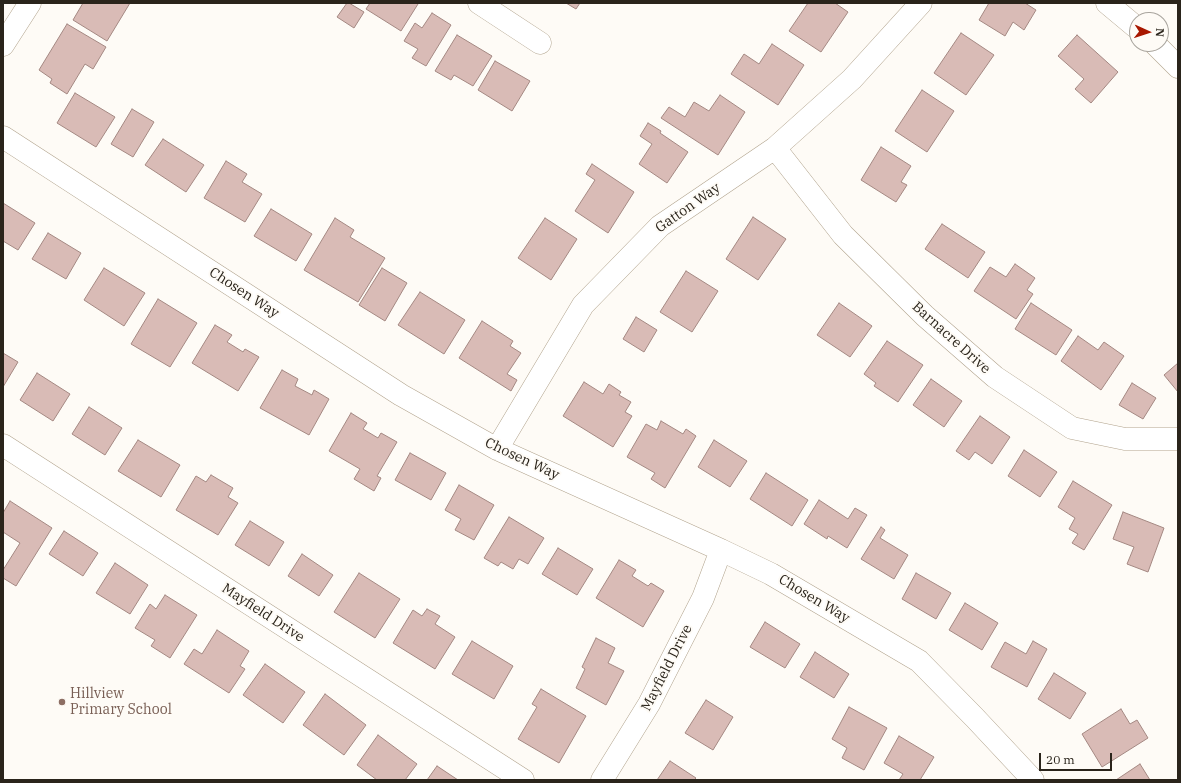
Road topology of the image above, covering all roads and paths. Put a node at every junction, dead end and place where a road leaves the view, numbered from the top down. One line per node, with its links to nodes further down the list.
1 (30, 3): 7 (street)
2 (479, 3): 6 (street)
3 (920, 3): 11 (street, Gatton Way)
4 (1107, 3): 5 (street)
5 (1129, 21)
6 (540, 43)
7 (3, 45)
8 (1163, 52): 9 (street)
9 (1178, 67)
10 (3, 137): 14 (street, Chosen Way)
11 (775, 148): 12 (street, Barnacre Drive); 14 (street, Gatton Way)
12 (1178, 439)
13 (3, 445): 16 (street, Mayfield Drive)
14 (497, 449): 15 (street, Chosen Way)
15 (720, 550): 17 (street, Mayfield Drive); 18 (street, Chosen Way)
16 (523, 780)
17 (602, 780)
18 (1033, 780)

